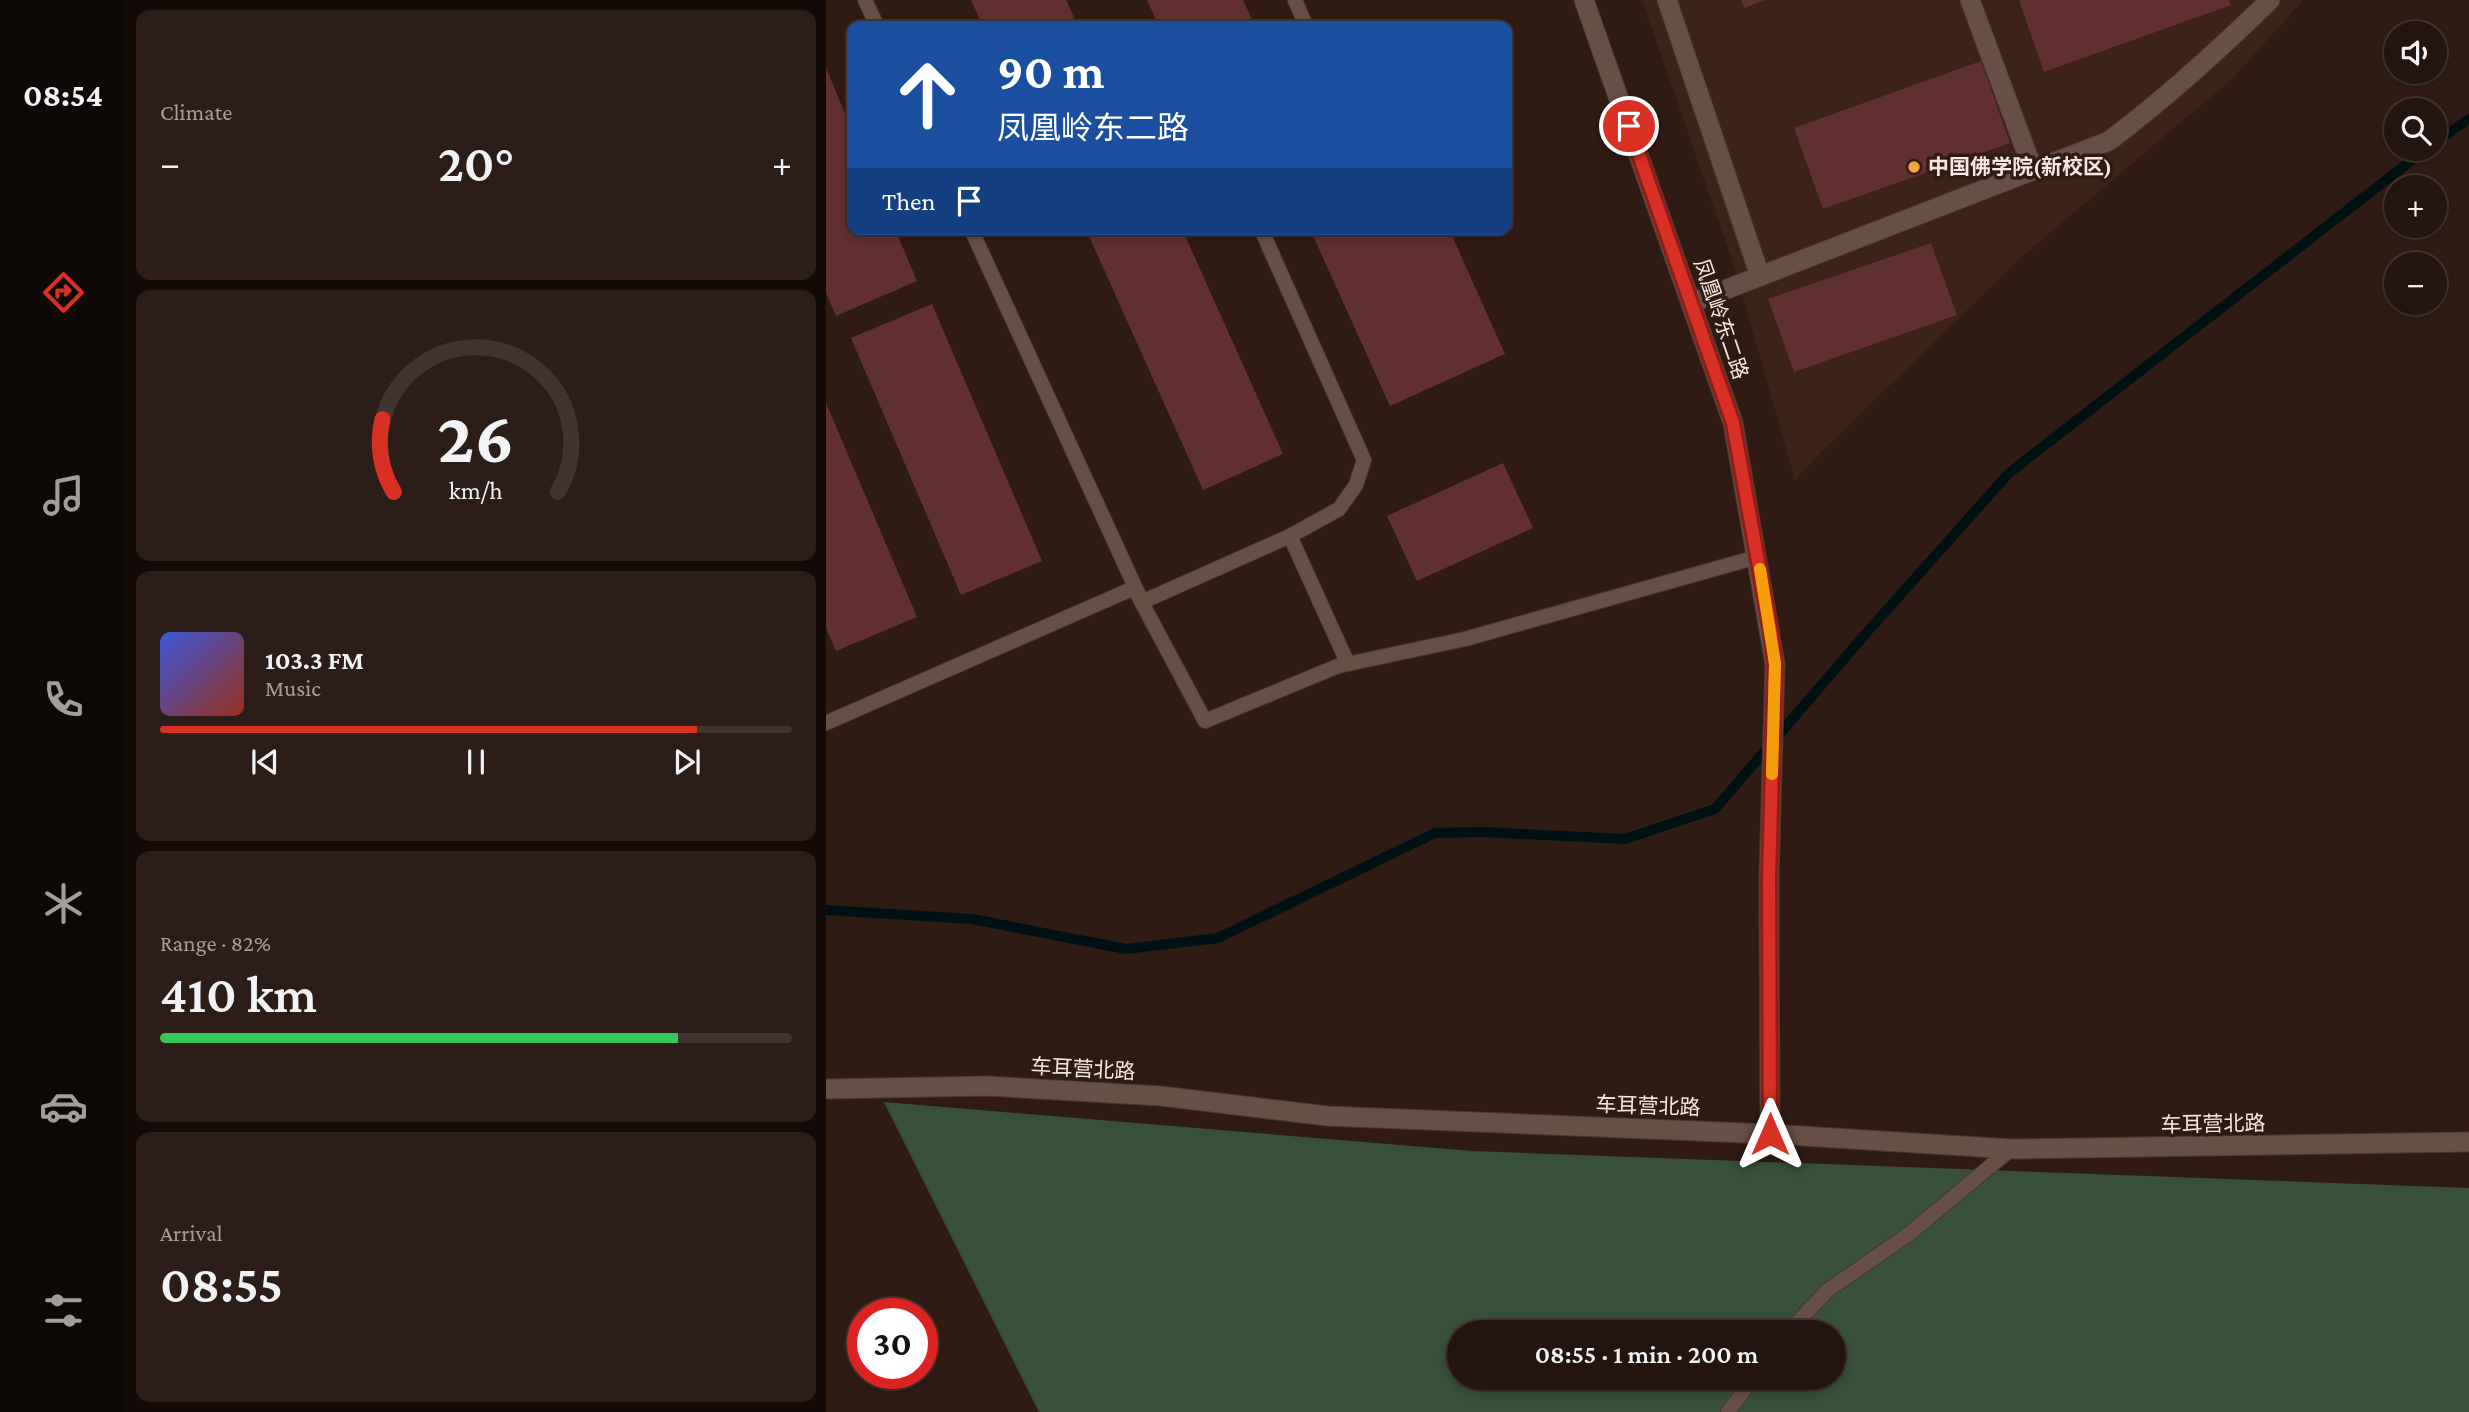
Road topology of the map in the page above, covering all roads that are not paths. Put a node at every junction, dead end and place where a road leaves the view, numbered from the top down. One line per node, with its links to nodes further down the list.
1 (865, 0): 8 (lane)
2 (1295, 0): 9 (lane)
3 (1584, 0): 14 (street, 凤凰岭东二路)
4 (1667, 0): 13 (street)
5 (1970, 0): 10 (street)
6 (2270, 0): 7 (street)
7 (2249, 9): 10 (street)
8 (875, 21)
9 (1304, 21)
10 (2033, 170): 13 (street)
11 (974, 235): 17 (lane)
12 (1264, 235): 15 (lane)
13 (1760, 276): 14 (street)
14 (1691, 303): 16 (street, 凤凰岭东二路)
15 (1290, 536): 17 (lane); 18 (lane)
16 (1758, 557): 18 (lane); 21 (street, 凤凰岭东二路)
17 (1142, 602): 18 (lane); 19 (lane)
18 (1348, 664)
19 (826, 723)
20 (826, 1089): 21 (street, 车耳营北路)
21 (1770, 1134): 23 (street, 车耳营北路)
22 (2469, 1142): 23 (street, 车耳营北路)
23 (2011, 1149): 24 (lane)
24 (1799, 1320)
25 (1744, 1390): 26 (lane)
26 (1728, 1412)

